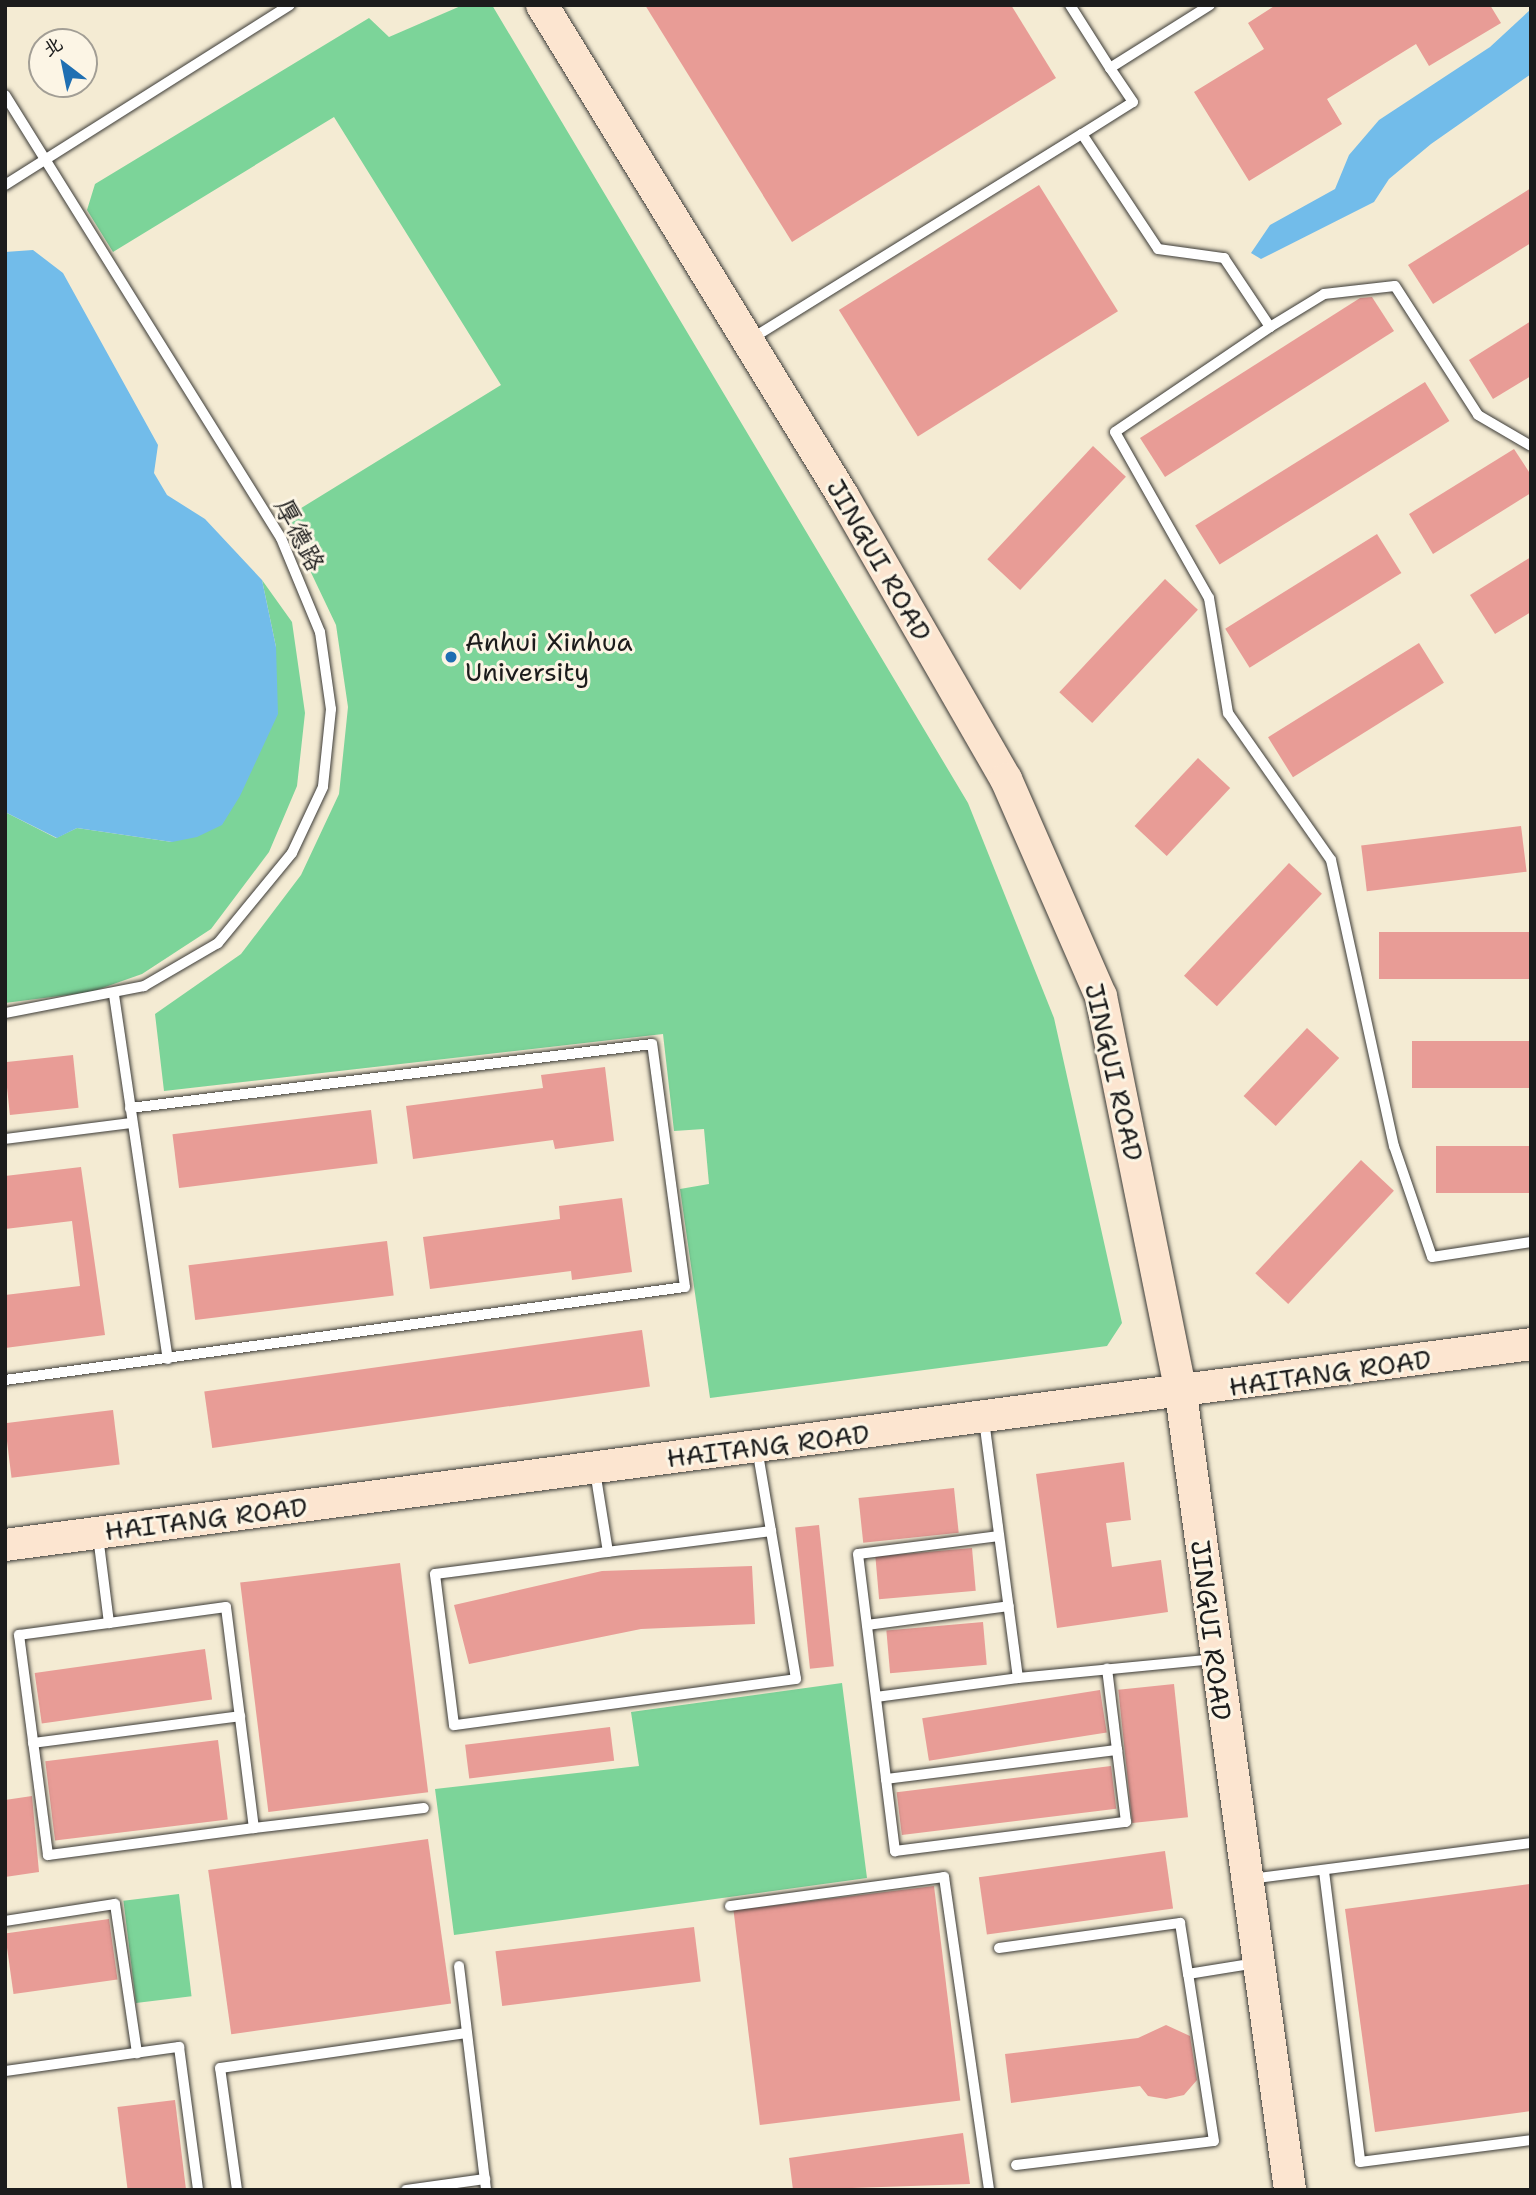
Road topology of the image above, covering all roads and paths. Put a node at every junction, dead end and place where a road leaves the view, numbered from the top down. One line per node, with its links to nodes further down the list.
1 (290, 5): 8 (lane)
2 (542, 5): 11 (street, JINGUI ROAD)
3 (1070, 5): 5 (lane)
4 (1210, 5): 5 (lane)
5 (1110, 68): 7 (lane)
6 (5, 95): 8 (lane, 厚德路)
7 (1082, 134): 10 (lane); 11 (lane)
8 (46, 160): 9 (lane); 13 (lane, 厚德路)
9 (5, 185)
10 (1270, 327): 12 (lane); 18 (lane)
11 (748, 341): 22 (street, JINGUI ROAD)
12 (1531, 446)
13 (114, 995): 14 (lane, 厚德路); 15 (lane)
14 (5, 1013)
15 (130, 1108): 16 (lane); 20 (lane)
16 (132, 1123): 17 (lane); 20 (lane)
17 (5, 1139)
18 (1531, 1242)
19 (1531, 1344): 22 (street, HAITANG ROAD)
20 (168, 1359): 21 (lane)
21 (5, 1380)
22 (1181, 1394): 23 (street, HAITANG ROAD); 34 (street, JINGUI ROAD)
23 (984, 1418): 24 (street, HAITANG ROAD); 28 (lane)
24 (757, 1448): 25 (street, HAITANG ROAD); 26 (lane)
25 (594, 1469): 27 (street, HAITANG ROAD); 30 (lane)
26 (771, 1531): 30 (lane); 30 (lane)
27 (97, 1533): 29 (street, HAITANG ROAD); 32 (lane)
28 (999, 1536): 31 (lane); 33 (lane)
29 (5, 1545)
30 (608, 1552)
31 (1009, 1606): 33 (lane); 36 (lane)
32 (109, 1623): 38 (lane); 39 (lane)
33 (867, 1625): 37 (lane)
34 (1214, 1659): 35 (lane); 46 (street, JINGUI ROAD)
35 (1107, 1669): 36 (lane); 40 (lane)
36 (1018, 1678): 37 (lane)
37 (876, 1698): 41 (lane)
38 (240, 1716): 39 (lane); 43 (lane)
39 (33, 1743): 43 (lane)
40 (1117, 1750): 41 (lane); 41 (lane)
41 (886, 1779)
42 (424, 1808): 43 (lane)
43 (254, 1828)
44 (1531, 1843): 45 (lane)
45 (1324, 1871): 46 (lane); 56 (lane)
46 (1244, 1880): 50 (street, JINGUI ROAD)
47 (730, 1906): 62 (lane)
48 (5, 1921): 54 (lane)
49 (999, 1948): 52 (lane)
50 (1256, 1963): 52 (lane); 63 (street, JINGUI ROAD)
51 (459, 1966): 53 (lane)
52 (1188, 1974): 57 (lane)
53 (467, 2033): 58 (lane); 60 (lane)
54 (137, 2053): 55 (lane); 59 (lane)
55 (5, 2071)
56 (1531, 2140)
57 (1016, 2165)
58 (486, 2184): 61 (lane)
59 (198, 2190)
60 (237, 2190)
61 (406, 2190)
62 (989, 2190)
63 (1290, 2190)

